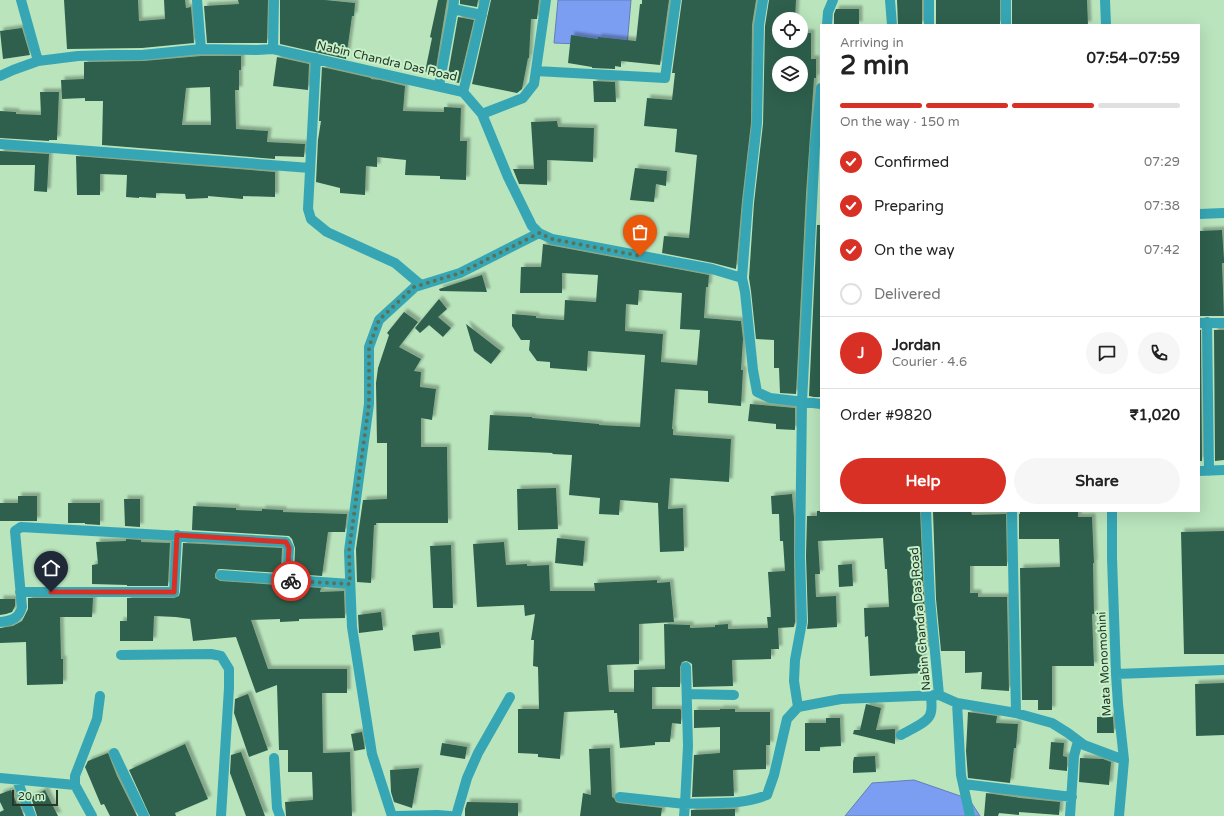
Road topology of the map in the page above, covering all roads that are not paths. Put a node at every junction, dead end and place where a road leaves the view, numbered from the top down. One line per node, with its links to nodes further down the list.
1 (21, 0): 23 (street)
2 (197, 0): 20 (street)
3 (274, 0): 21 (street)
4 (485, 0): 14 (street)
5 (546, 0): 24 (street)
6 (676, 0): 24 (street)
7 (762, 0): 36 (street)
8 (833, 0): 15 (street)
9 (890, 0): 16 (street)
10 (929, 0): 17 (street)
11 (1006, 0): 18 (street)
12 (1105, 0): 19 (street)
13 (453, 5): 14 (street); 26 (street)
14 (482, 14): 27 (street)
15 (826, 24)
16 (892, 24)
17 (929, 24)
18 (1006, 24)
19 (1106, 24)
20 (201, 49): 21 (street, Nabin Chandra Das Road); 23 (street, Nabin Chandra Das Road)
21 (273, 49): 22 (street, Nabin Chandra Das Road)
22 (316, 58): 26 (street, Nabin Chandra Das Road); 31 (street)
23 (38, 61): 25 (street, Nabin Chandra Das Road)
24 (536, 71): 29 (street)
25 (0, 76)
26 (439, 86): 27 (street, Nabin Chandra Das Road)
27 (463, 92): 29 (street, Nabin Chandra Das Road)
28 (820, 98): 34 (street)
29 (482, 114): 35 (street, Nabin Chandra Das Road)
30 (0, 144): 31 (street)
31 (310, 168): 37 (street)
32 (1200, 214): 33 (street)
33 (1224, 214)
34 (817, 220): 40 (street)
35 (539, 233): 36 (street); 37 (street)
36 (742, 278): 40 (street)
37 (421, 285): 50 (street)
38 (1203, 322): 39 (street); 43 (street)
39 (1224, 322)
40 (802, 402): 41 (street); 63 (street)
41 (820, 404)
42 (1224, 470): 43 (street)
43 (1204, 471)
44 (926, 512): 59 (street, Nabin Chandra Das Road)
45 (1012, 512): 64 (street)
46 (1112, 512): 56 (street, Mata Monomohini)
47 (177, 535): 49 (street); 51 (street); 51 (street)
48 (221, 575): 49 (street)
49 (287, 580): 50 (street)
50 (350, 584): 82 (street)
51 (20, 592): 52 (street)
52 (0, 622)
53 (121, 655): 80 (street)
54 (686, 667): 57 (street)
55 (1224, 670): 56 (street)
56 (1116, 674): 69 (street, Mata Monomohini)
57 (687, 694): 58 (street); 76 (street)
58 (734, 695)
59 (935, 695): 62 (street, Nabin Chandra Das Road); 63 (street); 65 (street)
60 (100, 696): 73 (street)
61 (510, 697): 85 (street)
62 (957, 703): 64 (street, Nabin Chandra Das Road); 72 (street)
63 (798, 707): 76 (street)
64 (1016, 713): 66 (street, Nabin Chandra Das Road)
65 (901, 735)
66 (1078, 740): 69 (street, Nabin Chandra Das Road); 75 (street)
67 (114, 753): 79 (street)
68 (274, 758): 81 (street)
69 (1124, 760): 89 (street, Mata Monomohini)
70 (0, 778): 71 (street)
71 (17, 780): 73 (street); 77 (street)
72 (963, 784): 75 (street); 87 (street)
73 (75, 785): 78 (street)
74 (620, 797): 76 (street)
75 (1072, 797): 88 (street)
76 (684, 804): 86 (street)
77 (31, 816)
78 (92, 816)
79 (144, 816)
80 (221, 816)
81 (280, 816)
82 (392, 816)
83 (397, 816): 84 (street)
84 (450, 816)
85 (456, 816)
86 (684, 816)
87 (970, 816)
88 (1070, 816)
89 (1118, 816)

